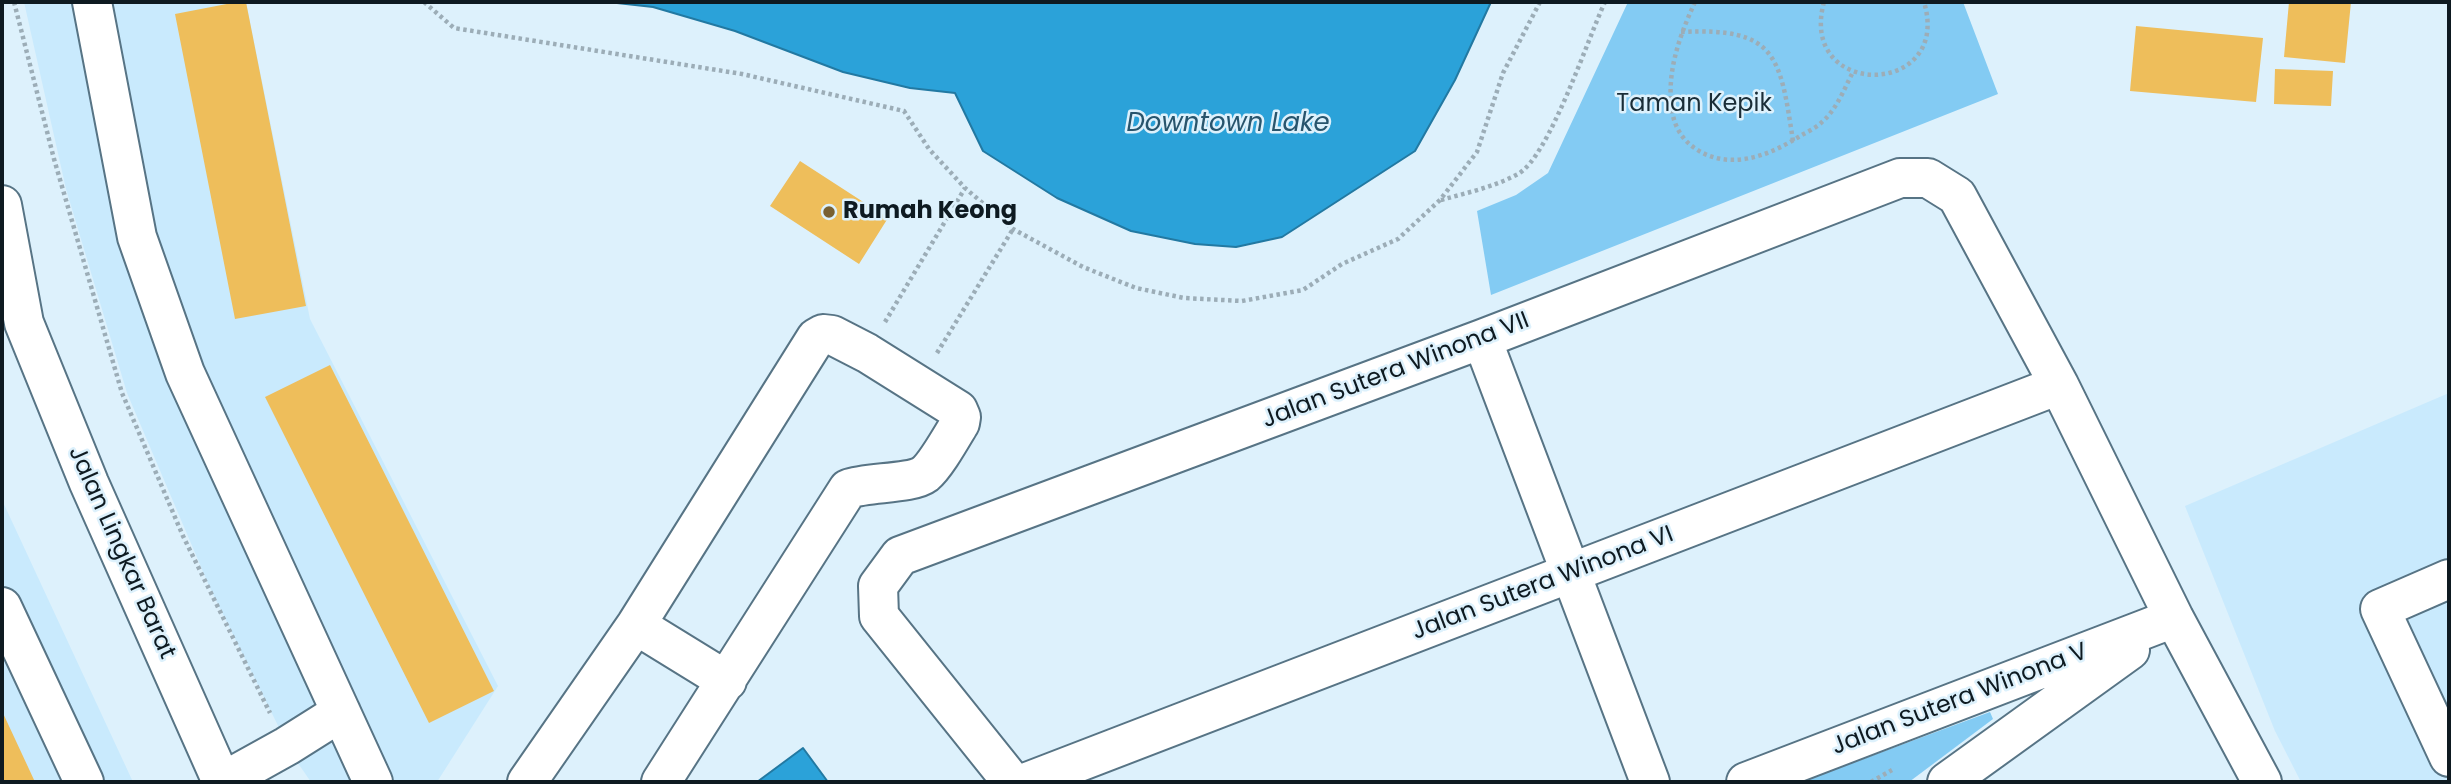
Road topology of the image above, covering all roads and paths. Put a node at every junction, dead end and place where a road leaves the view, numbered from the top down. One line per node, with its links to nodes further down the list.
1 (14, 2): 28 (path)
2 (92, 2): 27 (street)
3 (424, 2): 12 (path)
4 (1540, 2): 13 (path)
5 (1605, 2): 13 (path)
6 (1696, 2): 9 (path)
7 (1824, 2): 10 (path)
8 (1924, 2): 10 (path)
9 (1681, 32): 11 (path); 11 (path)
10 (1853, 72): 11 (path)
11 (1793, 141)
12 (965, 188): 15 (path); 18 (path)
13 (1440, 200): 15 (path)
14 (2, 205): 16 (street, Jalan Lingkar Barat)
15 (1013, 229): 19 (path)
16 (13, 322): 31 (street, Jalan Lingkar Barat)
17 (1482, 339): 20 (street, Jalan Sutera Winona VII); 21 (street); 35 (street, Jalan Sutera Winona VII)
18 (867, 353): 19 (street); 25 (street)
19 (917, 385): 26 (street)
20 (2059, 385): 21 (street, Jalan Sutera Winona VI); 24 (street)
21 (1570, 574): 36 (street, Jalan Sutera Winona VI); 37 (street)
22 (2449, 579): 29 (street)
23 (2, 607): 30 (street)
24 (2174, 618): 38 (street, Jalan Sutera Winona V); 39 (street); 40 (street)
25 (636, 625): 26 (street); 33 (street)
26 (727, 681): 34 (street)
27 (341, 712): 28 (street); 32 (street)
28 (287, 746): 31 (street)
29 (2449, 757)
30 (84, 782)
31 (222, 782)
32 (373, 782)
33 (527, 782)
34 (661, 782)
35 (1013, 782)
36 (1027, 782)
37 (1650, 782)
38 (1746, 782)
39 (1947, 782)
40 (2262, 782)

